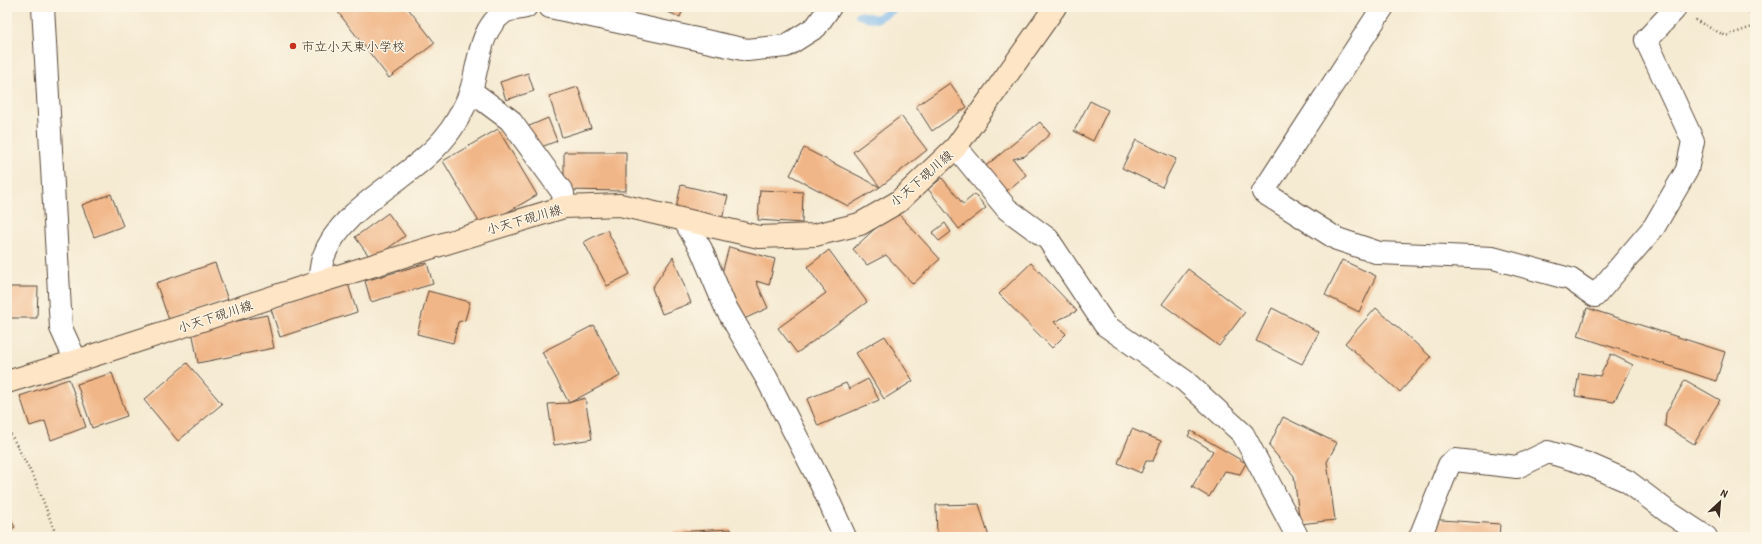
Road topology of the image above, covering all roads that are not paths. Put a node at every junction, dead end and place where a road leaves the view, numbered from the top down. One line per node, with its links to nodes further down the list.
1 (44, 7): 14 (street)
2 (526, 7): 9 (street)
3 (550, 7): 8 (street)
4 (830, 7): 8 (street)
5 (1055, 7): 10 (main road, 小天下硯川線)
6 (1382, 7): 7 (street)
7 (1674, 10)
8 (599, 12)
9 (471, 91): 11 (street); 13 (street)
10 (956, 147): 12 (main road, 小天下硯川線); 17 (street)
11 (564, 206): 12 (main road, 小天下硯川線); 13 (main road, 小天下硯川線)
12 (684, 220): 16 (street)
13 (319, 282): 14 (main road, 小天下硯川線)
14 (76, 362): 15 (main road, 小天下硯川線)
15 (7, 382)
16 (845, 537)
17 (1295, 537)
18 (1420, 537): 19 (street)
19 (1706, 537)

